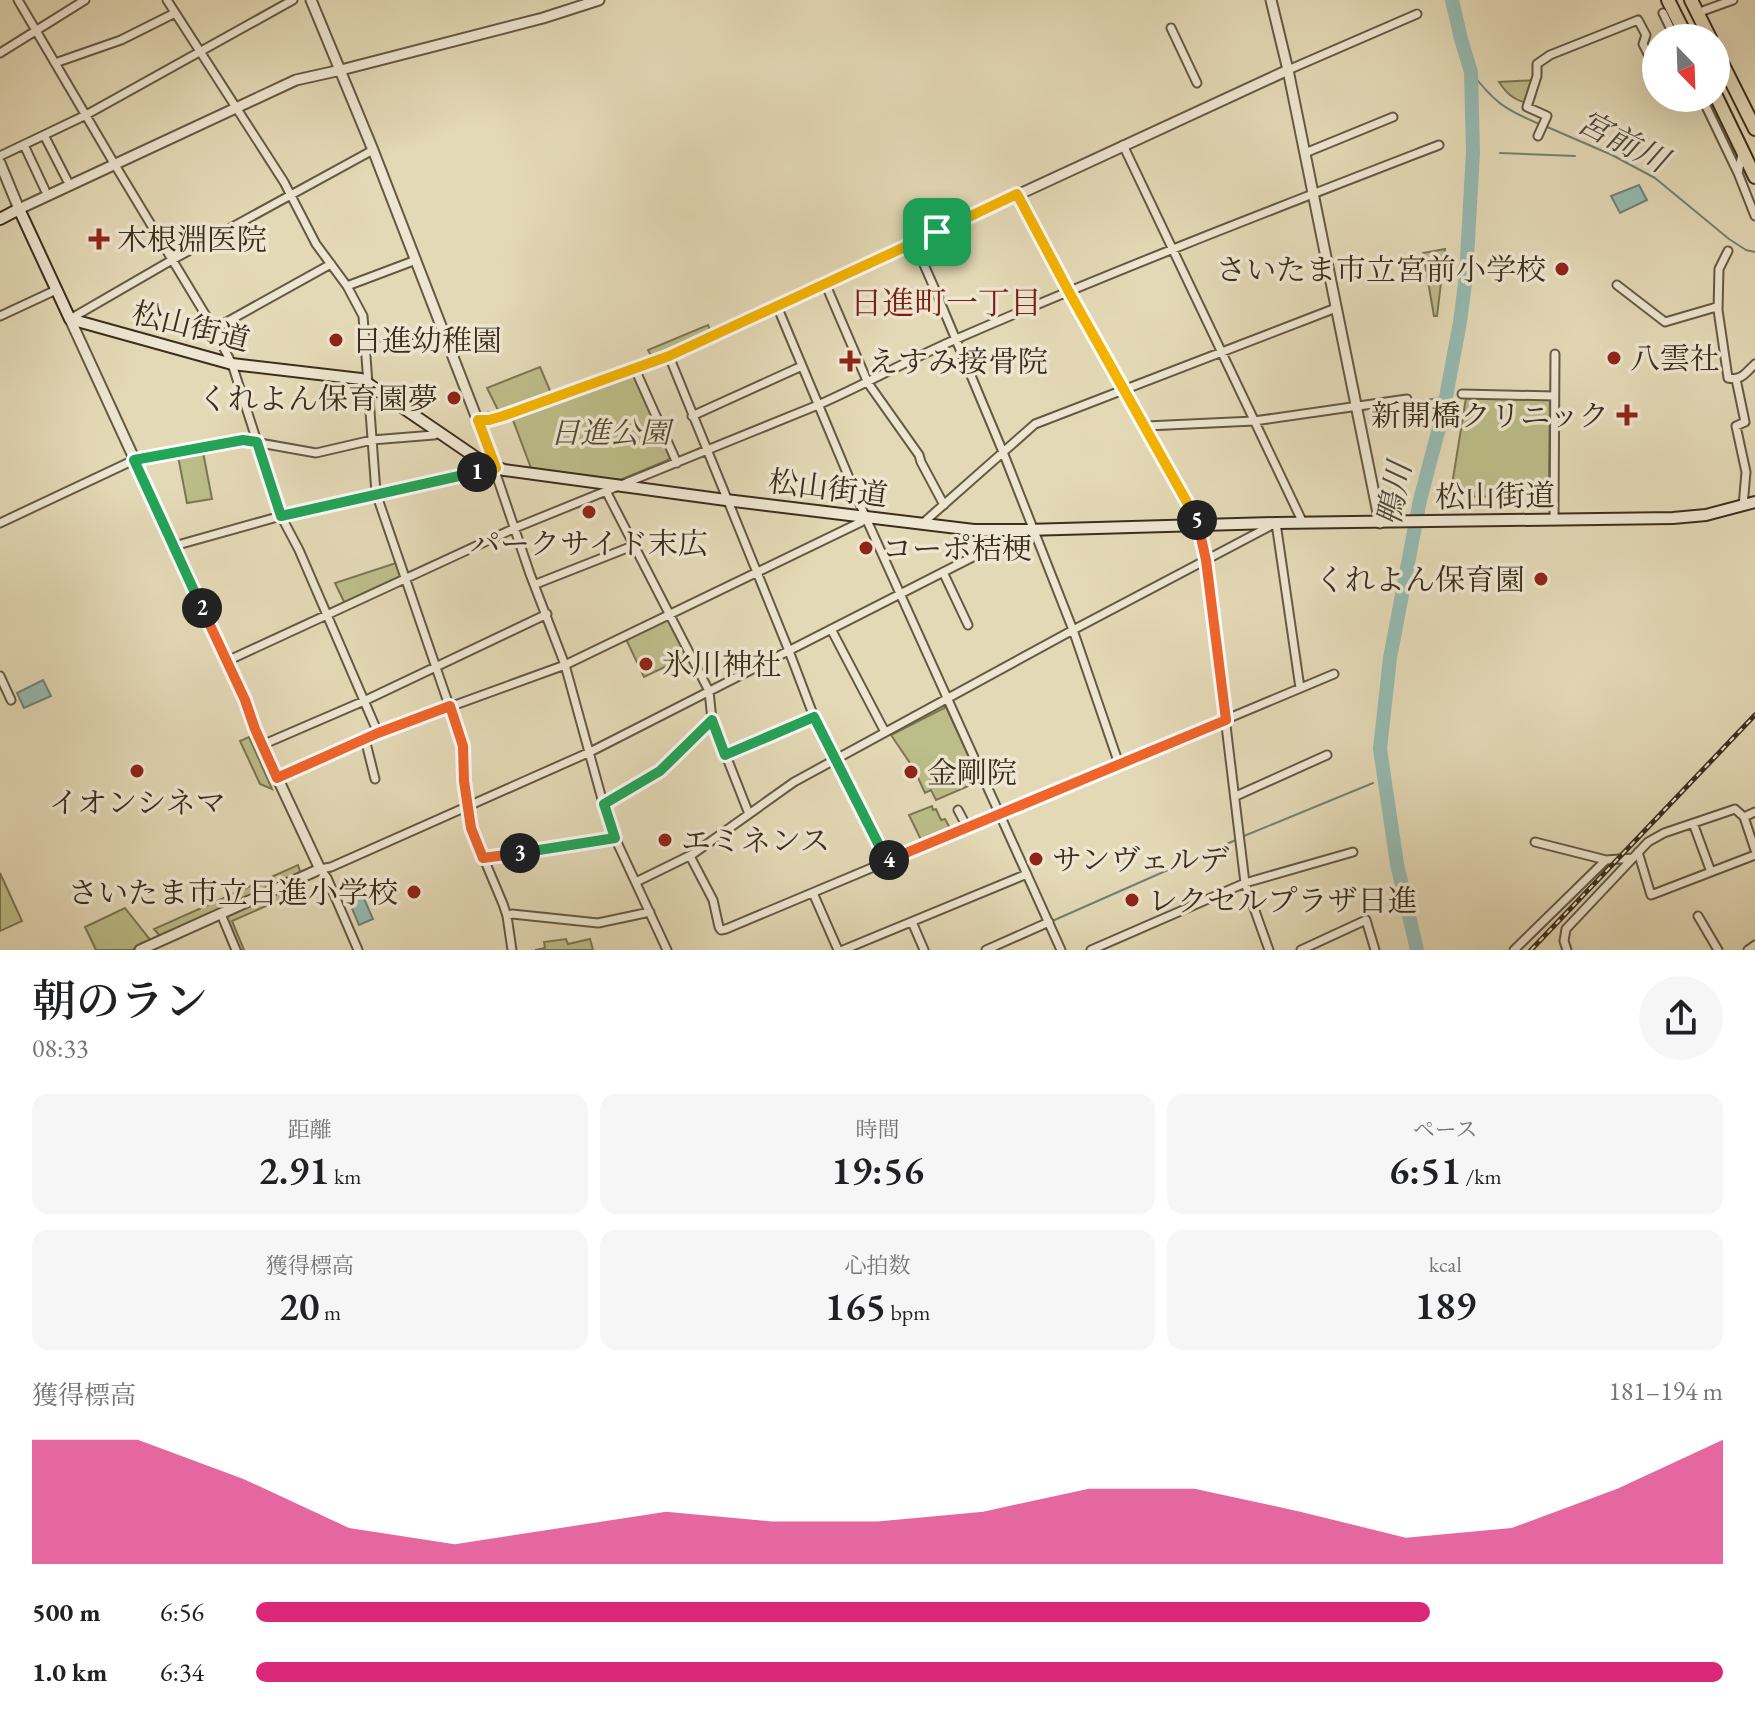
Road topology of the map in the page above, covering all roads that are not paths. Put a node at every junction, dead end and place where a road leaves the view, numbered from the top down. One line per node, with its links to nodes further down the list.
1 (18, 0): 20 (street)
2 (85, 0): 20 (street)
3 (167, 0): 11 (street)
4 (293, 0): 21 (street)
5 (311, 0): 24 (street)
6 (599, 0): 24 (street)
7 (1271, 0): 25 (street)
8 (1668, 0): 16 (highway)
9 (1691, 0): 13 (highway)
10 (1733, 0): 13 (street)
11 (175, 13): 21 (street); 23 (street)
12 (1663, 13): 15 (street)
13 (1697, 13): 17 (highway)
14 (1417, 14): 25 (street)
15 (1668, 24)
16 (1680, 24)
17 (1703, 24)
18 (1171, 28): 27 (street)
19 (1642, 28): 37 (street)
20 (37, 31): 22 (street); 23 (street)
21 (201, 51): 29 (street); 32 (street)
22 (0, 53)
23 (55, 63): 32 (street)
24 (341, 70): 29 (street); 41 (street)
25 (1288, 70): 39 (street); 43 (street)
26 (1730, 78): 28 (highway)
27 (1197, 83)
28 (1739, 96): 33 (highway); 35 (highway)
29 (237, 108): 46 (street); 53 (street)
30 (1709, 112): 47 (street)
31 (1724, 112): 42 (highway)
32 (86, 115): 36 (street); 46 (street)
33 (1755, 116)
34 (1393, 117): 43 (street)
35 (1755, 129)
36 (44, 135): 38 (street); 49 (street)
37 (1538, 136)
38 (24, 145): 44 (street); 50 (street)
39 (1123, 145): 52 (street); 58 (street)
40 (1439, 145): 51 (street)
41 (373, 150): 53 (street); 61 (street)
42 (1743, 151): 47 (street); 48 (highway)
43 (1305, 153): 51 (street)
44 (0, 156)
45 (0, 163): 54 (street)
46 (115, 165): 54 (street); 60 (street)
47 (1738, 173): 55 (street)
48 (1755, 177)
49 (67, 180)
50 (45, 190)
51 (1313, 193): 58 (street); 69 (street)
52 (1017, 194): 57 (street); 67 (street)
53 (291, 195): 60 (street); 62 (street)
54 (19, 209): 56 (main road); 66 (main road)
55 (1755, 216)
56 (0, 219)
57 (914, 242): 63 (street); 74 (street)
58 (1173, 250): 67 (street); 77 (street)
59 (1728, 251): 70 (street)
60 (172, 260): 72 (street); 73 (street)
61 (416, 260): 65 (street); 75 (street)
62 (331, 264): 65 (street); 73 (street)
63 (825, 283): 68 (street); 86 (street)
64 (1617, 285): 70 (street)
65 (347, 286): 76 (street)
66 (56, 290): 71 (street); 72 (main road)
67 (1069, 292): 74 (street); 87 (street)
68 (777, 306): 79 (street); 82 (street)
69 (1336, 308): 77 (street); 92 (street)
70 (1718, 310): 84 (street)
71 (0, 316)
72 (70, 319): 80 (main road, 松山街道); 102 (street)
73 (214, 329): 80 (street)
74 (957, 339): 86 (street); 101 (street)
75 (447, 341): 76 (street); 94 (street)
76 (366, 347): 85 (street)
77 (1222, 352): 87 (street); 95 (street)
78 (1555, 354): 89 (street)
79 (669, 356): 83 (street); 93 (street)
80 (232, 364): 85 (main road, 松山街道); 99 (street)
81 (1755, 364): 84 (street)
82 (802, 366): 91 (street); 93 (street)
83 (635, 369): 94 (street); 103 (street)
84 (1736, 379): 111 (street)
85 (367, 382): 97 (main road, 松山街道); 98 (street)
86 (868, 383): 91 (street); 110 (street)
87 (1125, 390): 96 (street); 101 (street)
88 (1462, 394): 89 (street)
89 (1554, 396): 114 (street)
90 (1407, 399): 92 (street)
91 (818, 405): 100 (street); 113 (street)
92 (1356, 407): 95 (street); 119 (street)
93 (692, 416): 100 (street)
94 (478, 420): 104 (street)
95 (1254, 421): 96 (street); 118 (street)
96 (1146, 426): 120 (street)
97 (440, 432): 98 (street); 104 (main road, 松山街道)
98 (372, 440): 99 (street); 107 (street)
99 (257, 442): 102 (street); 112 (street)
100 (706, 451): 103 (street); 108 (street)
101 (1003, 452): 110 (street); 122 (street)
102 (134, 460): 115 (street); 124 (street)
103 (677, 463): 105 (street)
104 (496, 468): 105 (main road, 松山街道); 107 (street); 121 (street)
105 (620, 485): 106 (street); 108 (main road, 松山街道)
106 (606, 491): 121 (street); 123 (street)
107 (376, 493): 112 (street); 128 (street)
108 (726, 500): 113 (main road, 松山街道); 127 (street)
109 (1755, 502): 111 (main road, 松山街道)
110 (944, 505): 116 (street)
111 (1743, 506): 114 (main road, 松山街道)
112 (281, 516): 124 (street); 132 (street)
113 (865, 516): 116 (main road, 松山街道); 127 (street); 130 (street)
114 (1554, 519): 119 (main road, 松山街道)
115 (0, 523)
116 (923, 523): 122 (main road, 松山街道)
117 (1276, 523): 118 (main road, 松山街道); 120 (main road, 松山街道); 125 (street); 143 (street)
118 (1303, 523): 119 (main road, 松山街道)
119 (1380, 523)
120 (1199, 525): 122 (main road, 松山街道); 125 (street)
121 (515, 528): 128 (street); 129 (street)
122 (1030, 530): 126 (street); 136 (street)
123 (635, 545): 129 (street); 133 (street)
124 (174, 546): 138 (street)
125 (1206, 560): 136 (street); 151 (street)
126 (943, 572): 130 (street); 134 (street)
127 (756, 574): 133 (street); 137 (street)
128 (404, 579): 132 (street); 140 (street)
129 (536, 584): 131 (street)
130 (900, 594): 135 (street); 145 (street)
131 (547, 614): 139 (street); 140 (street)
132 (327, 615): 138 (street); 147 (street)
133 (670, 615): 139 (street); 144 (street)
134 (968, 625)
135 (831, 629): 137 (street); 152 (street)
136 (1073, 630): 145 (street); 160 (street)
137 (789, 651): 144 (street); 149 (street)
138 (227, 661): 155 (street)
139 (565, 665): 148 (street); 156 (street)
140 (436, 666): 147 (street); 148 (street)
141 (1334, 674): 143 (street)
142 (0, 676): 146 (street)
143 (1300, 688): 151 (street)
144 (709, 691): 150 (street); 156 (street)
145 (948, 699): 152 (street); 168 (street)
146 (11, 700)
147 (364, 701): 153 (street); 155 (street)
148 (450, 706): 153 (street); 165 (street)
149 (814, 717): 157 (street); 159 (street)
150 (712, 720): 157 (street); 164 (street)
151 (1226, 720): 160 (street); 163 (street)
152 (885, 732): 159 (street)
153 (378, 733): 154 (street)
154 (365, 739): 161 (street); 162 (street)
155 (262, 745): 161 (street)
156 (590, 752): 164 (street); 165 (street)
157 (725, 755): 169 (street)
158 (1327, 755): 163 (street)
159 (834, 760): 169 (street); 181 (street)
160 (1119, 764): 168 (street)
161 (277, 778): 182 (street)
162 (375, 779)
163 (1236, 796): 186 (street)
164 (604, 804): 173 (street)
165 (467, 808): 179 (street); 182 (street)
166 (958, 810): 172 (street)
167 (1755, 812): 170 (street)
168 (999, 813): 172 (street); 184 (street)
169 (749, 814): 178 (street)
170 (1744, 817): 171 (street); 176 (street)
171 (1693, 823): 177 (street); 183 (street)
172 (967, 827): 181 (street)
173 (615, 838): 179 (street); 185 (street)
174 (1535, 842): 180 (street)
175 (1353, 852): 186 (street)
176 (1755, 852): 183 (street)
177 (1635, 855): 180 (street); 183 (street); 209 (street)
178 (690, 856): 185 (street); 187 (street)
179 (483, 858): 190 (street)
180 (1606, 860): 208 (street)
181 (887, 861): 187 (street)
182 (320, 869): 189 (street); 195 (street)
183 (1711, 872)
184 (1027, 874): 192 (street); 193 (street)
185 (636, 882): 188 (street)
186 (1245, 883): 204 (street); 205 (street)
187 (813, 893): 200 (street)
188 (650, 912): 190 (street); 199 (street)
189 (221, 914): 196 (street); 197 (street)
190 (507, 916): 198 (street)
191 (1698, 916): 210 (street)
192 (912, 922): 200 (street); 201 (street)
193 (1049, 922): 202 (street); 203 (street)
194 (1755, 945): 211 (street)
195 (355, 949)
196 (140, 950)
197 (236, 950)
198 (512, 950)
199 (667, 950)
200 (840, 950)
201 (924, 950)
202 (986, 950)
203 (1061, 950)
204 (1091, 950)
205 (1269, 950)
206 (1301, 950): 207 (street)
207 (1375, 950)
208 (1514, 950)
209 (1567, 950)
210 (1718, 950)
211 (1748, 950)

